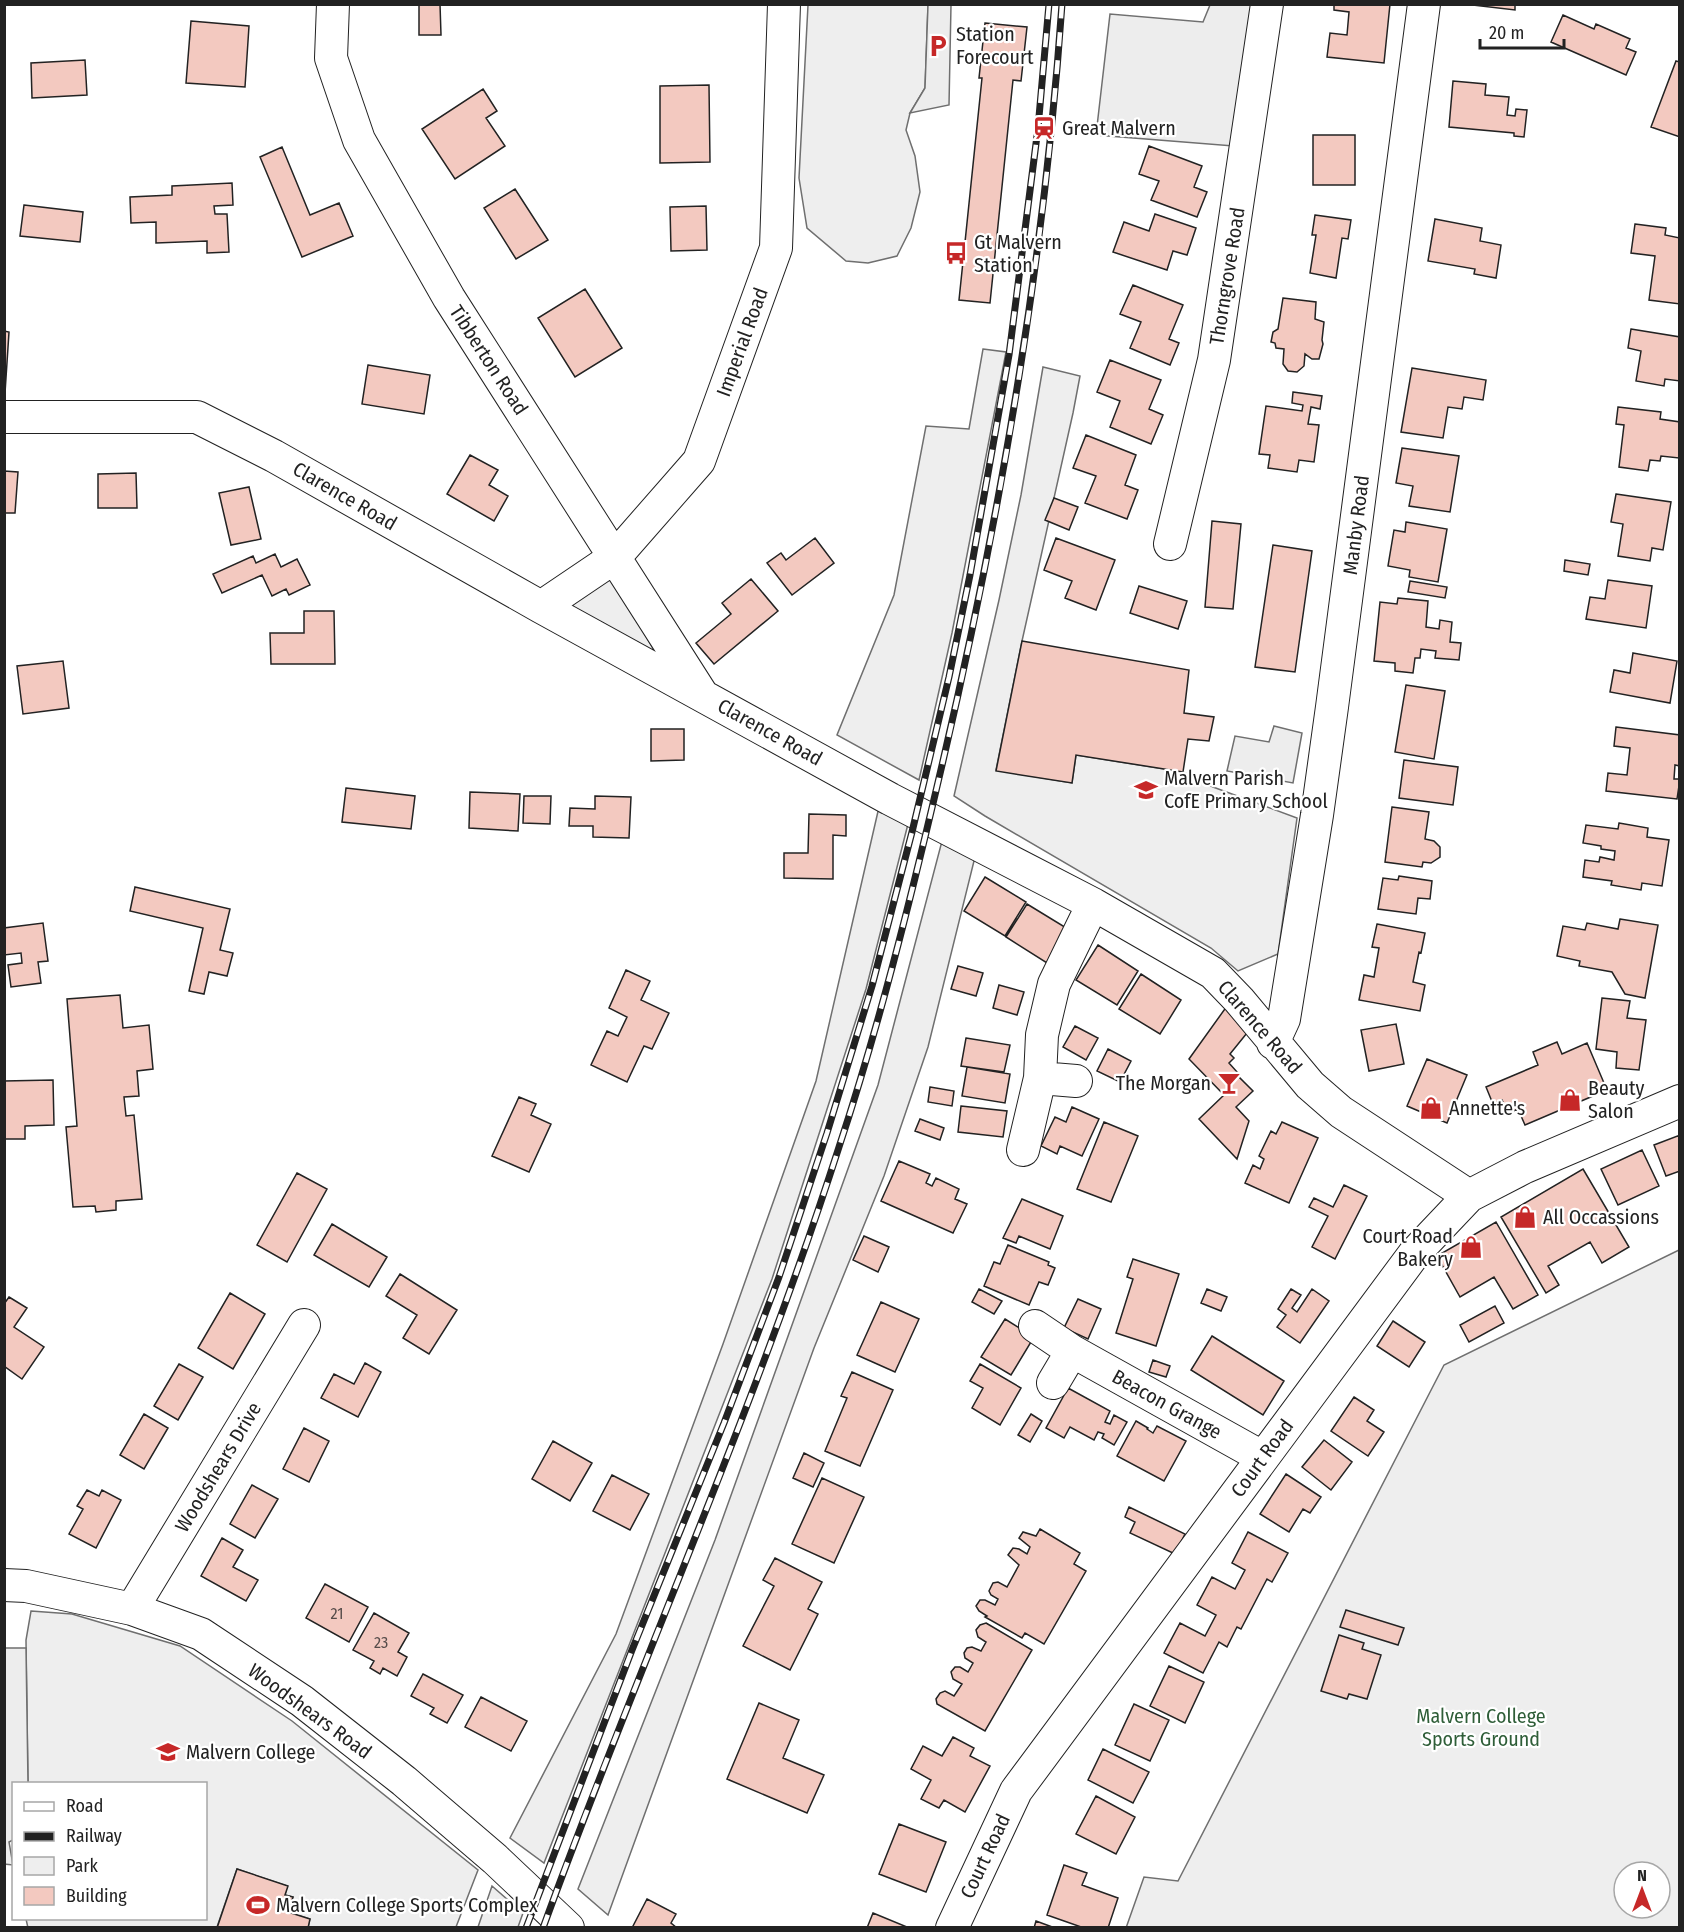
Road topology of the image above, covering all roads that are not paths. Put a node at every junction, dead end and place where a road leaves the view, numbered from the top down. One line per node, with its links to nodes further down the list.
1 (333, 4): 7 (street, Tibberton Road)
2 (784, 4): 7 (street, Imperial Road)
3 (1267, 4): 6 (street, Thorngrove Road)
4 (1424, 4): 11 (street, Manby Road)
5 (4, 417): 8 (street, Clarence Road)
6 (1170, 544)
7 (615, 557): 8 (street, Imperial Road); 9 (street, Tibberton Road)
8 (541, 608): 9 (street, Clarence Road)
9 (702, 694): 10 (street, Clarence Road)
10 (1093, 904): 11 (street, Clarence Road); 12 (street)
11 (1273, 1043): 16 (street, Clarence Road)
12 (1040, 1078): 13 (street); 15 (street)
13 (1076, 1081)
14 (1680, 1101): 16 (street, Court Road)
15 (1023, 1150)
16 (1469, 1196): 21 (street, Court Road)
17 (304, 1325): 23 (street, Woodshears Drive)
18 (1035, 1326): 19 (street, Beacon Grange)
19 (1072, 1351): 20 (street); 21 (street, Beacon Grange)
20 (1053, 1383)
21 (1262, 1457): 25 (street, Court Road)
22 (4, 1586): 23 (street, Woodshears Road)
23 (132, 1609): 24 (street, Woodshears Road)
24 (568, 1928)
25 (952, 1928)

